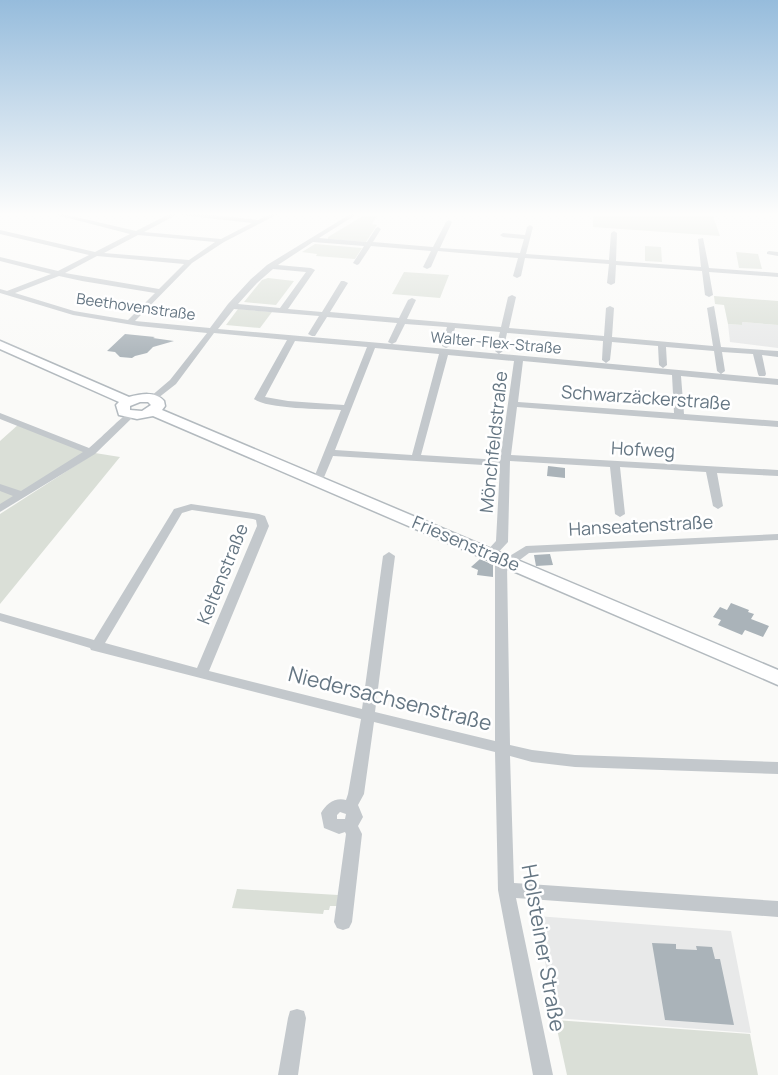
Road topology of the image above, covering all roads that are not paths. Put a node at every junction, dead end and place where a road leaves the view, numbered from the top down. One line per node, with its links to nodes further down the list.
1 (19, 263): 13 (street)
2 (79, 263): 13 (street)
3 (189, 263): 18 (street)
4 (276, 263): 10 (street)
5 (430, 263): 11 (street)
6 (520, 263): 15 (street)
7 (613, 263): 17 (street)
8 (628, 263): 12 (street)
9 (704, 263): 12 (street)
10 (270, 267): 23 (street); 26 (street)
11 (428, 267)
12 (705, 269): 14 (street); 20 (street)
13 (57, 274): 18 (street); 19 (street)
14 (778, 275)
15 (517, 276)
16 (344, 283): 27 (street)
17 (612, 283)
18 (160, 291): 29 (street)
19 (4, 292): 29 (street, Beethovenstraße)
20 (709, 295)
21 (512, 297): 32 (street)
22 (412, 300): 28 (street)
23 (232, 306): 26 (street); 31 (street)
24 (610, 308): 35 (street)
25 (712, 308): 40 (street)
26 (282, 311): 27 (street)
27 (325, 314): 28 (street); 33 (street)
28 (402, 321): 30 (street); 36 (street)
29 (130, 322): 31 (street, Beethovenstraße)
30 (452, 326): 32 (street); 41 (street)
31 (212, 330): 34 (street, Walter-Flex-Straße); 53 (street)
32 (504, 330): 35 (street); 42 (street)
33 (312, 334)
34 (292, 338): 39 (street, Walter-Flex-Straße); 55 (street)
35 (608, 339): 37 (street); 46 (street)
36 (392, 342)
37 (662, 344): 40 (street); 47 (street)
38 (0, 345): 54 (main road)
39 (372, 346): 41 (street, Walter-Flex-Straße); 55 (street)
40 (717, 348): 43 (street); 48 (street)
41 (445, 349): 45 (street, Walter-Flex-Straße); 61 (street)
42 (498, 351)
43 (757, 352): 44 (street); 50 (street)
44 (778, 354)
45 (519, 358): 49 (street, Walter-Flex-Straße); 52 (street, Mönchfeldstraße)
46 (606, 360)
47 (663, 365)
48 (721, 371)
49 (676, 372): 51 (street, Walter-Flex-Straße); 57 (street)
50 (762, 374)
51 (778, 382)
52 (512, 404): 57 (street, Schwarzäckerstraße); 62 (street, Mönchfeldstraße)
53 (153, 405): 54 (main road); 66 (main road, Friesenstraße)
54 (129, 408): 59 (street)
55 (346, 408): 60 (street)
56 (0, 416): 59 (street)
57 (678, 416): 58 (street, Schwarzäckerstraße)
58 (778, 424)
59 (93, 450): 68 (street)
60 (329, 453): 61 (street, Hofweg); 66 (street)
61 (416, 457): 62 (street, Hofweg)
62 (506, 460): 63 (street, Hofweg); 74 (street, Mönchfeldstraße)
63 (615, 464): 64 (street, Hofweg); 71 (street)
64 (711, 470): 65 (street, Hofweg); 69 (street)
65 (778, 474)
66 (318, 480): 74 (main road, Friesenstraße)
67 (0, 488): 68 (street)
68 (21, 495): 70 (street)
69 (718, 506)
70 (0, 509)
71 (620, 514)
72 (778, 537): 74 (street, Hanseatenstraße)
73 (389, 556): 79 (street)
74 (501, 559): 78 (main road, Friesenstraße); 80 (street, Holsteiner Straße)
75 (0, 617): 76 (street, Niedersachsenstraße)
76 (96, 647): 77 (street, Niedersachsenstraße); 77 (street, Keltenstraße)
77 (200, 674): 79 (street, Niedersachsenstraße)
78 (778, 678)
79 (368, 716): 80 (street, Niedersachsenstraße); 82 (street)
80 (502, 749): 81 (street, Niedersachsenstraße); 84 (street, Holsteiner Straße)
81 (778, 768)
82 (350, 807): 83 (street); 83 (street)
83 (350, 825): 86 (street)
84 (506, 890): 85 (street); 89 (street, Holsteiner Straße)
85 (778, 909)
86 (343, 922)
87 (297, 1018): 88 (street)
88 (288, 1075)
89 (543, 1075)

